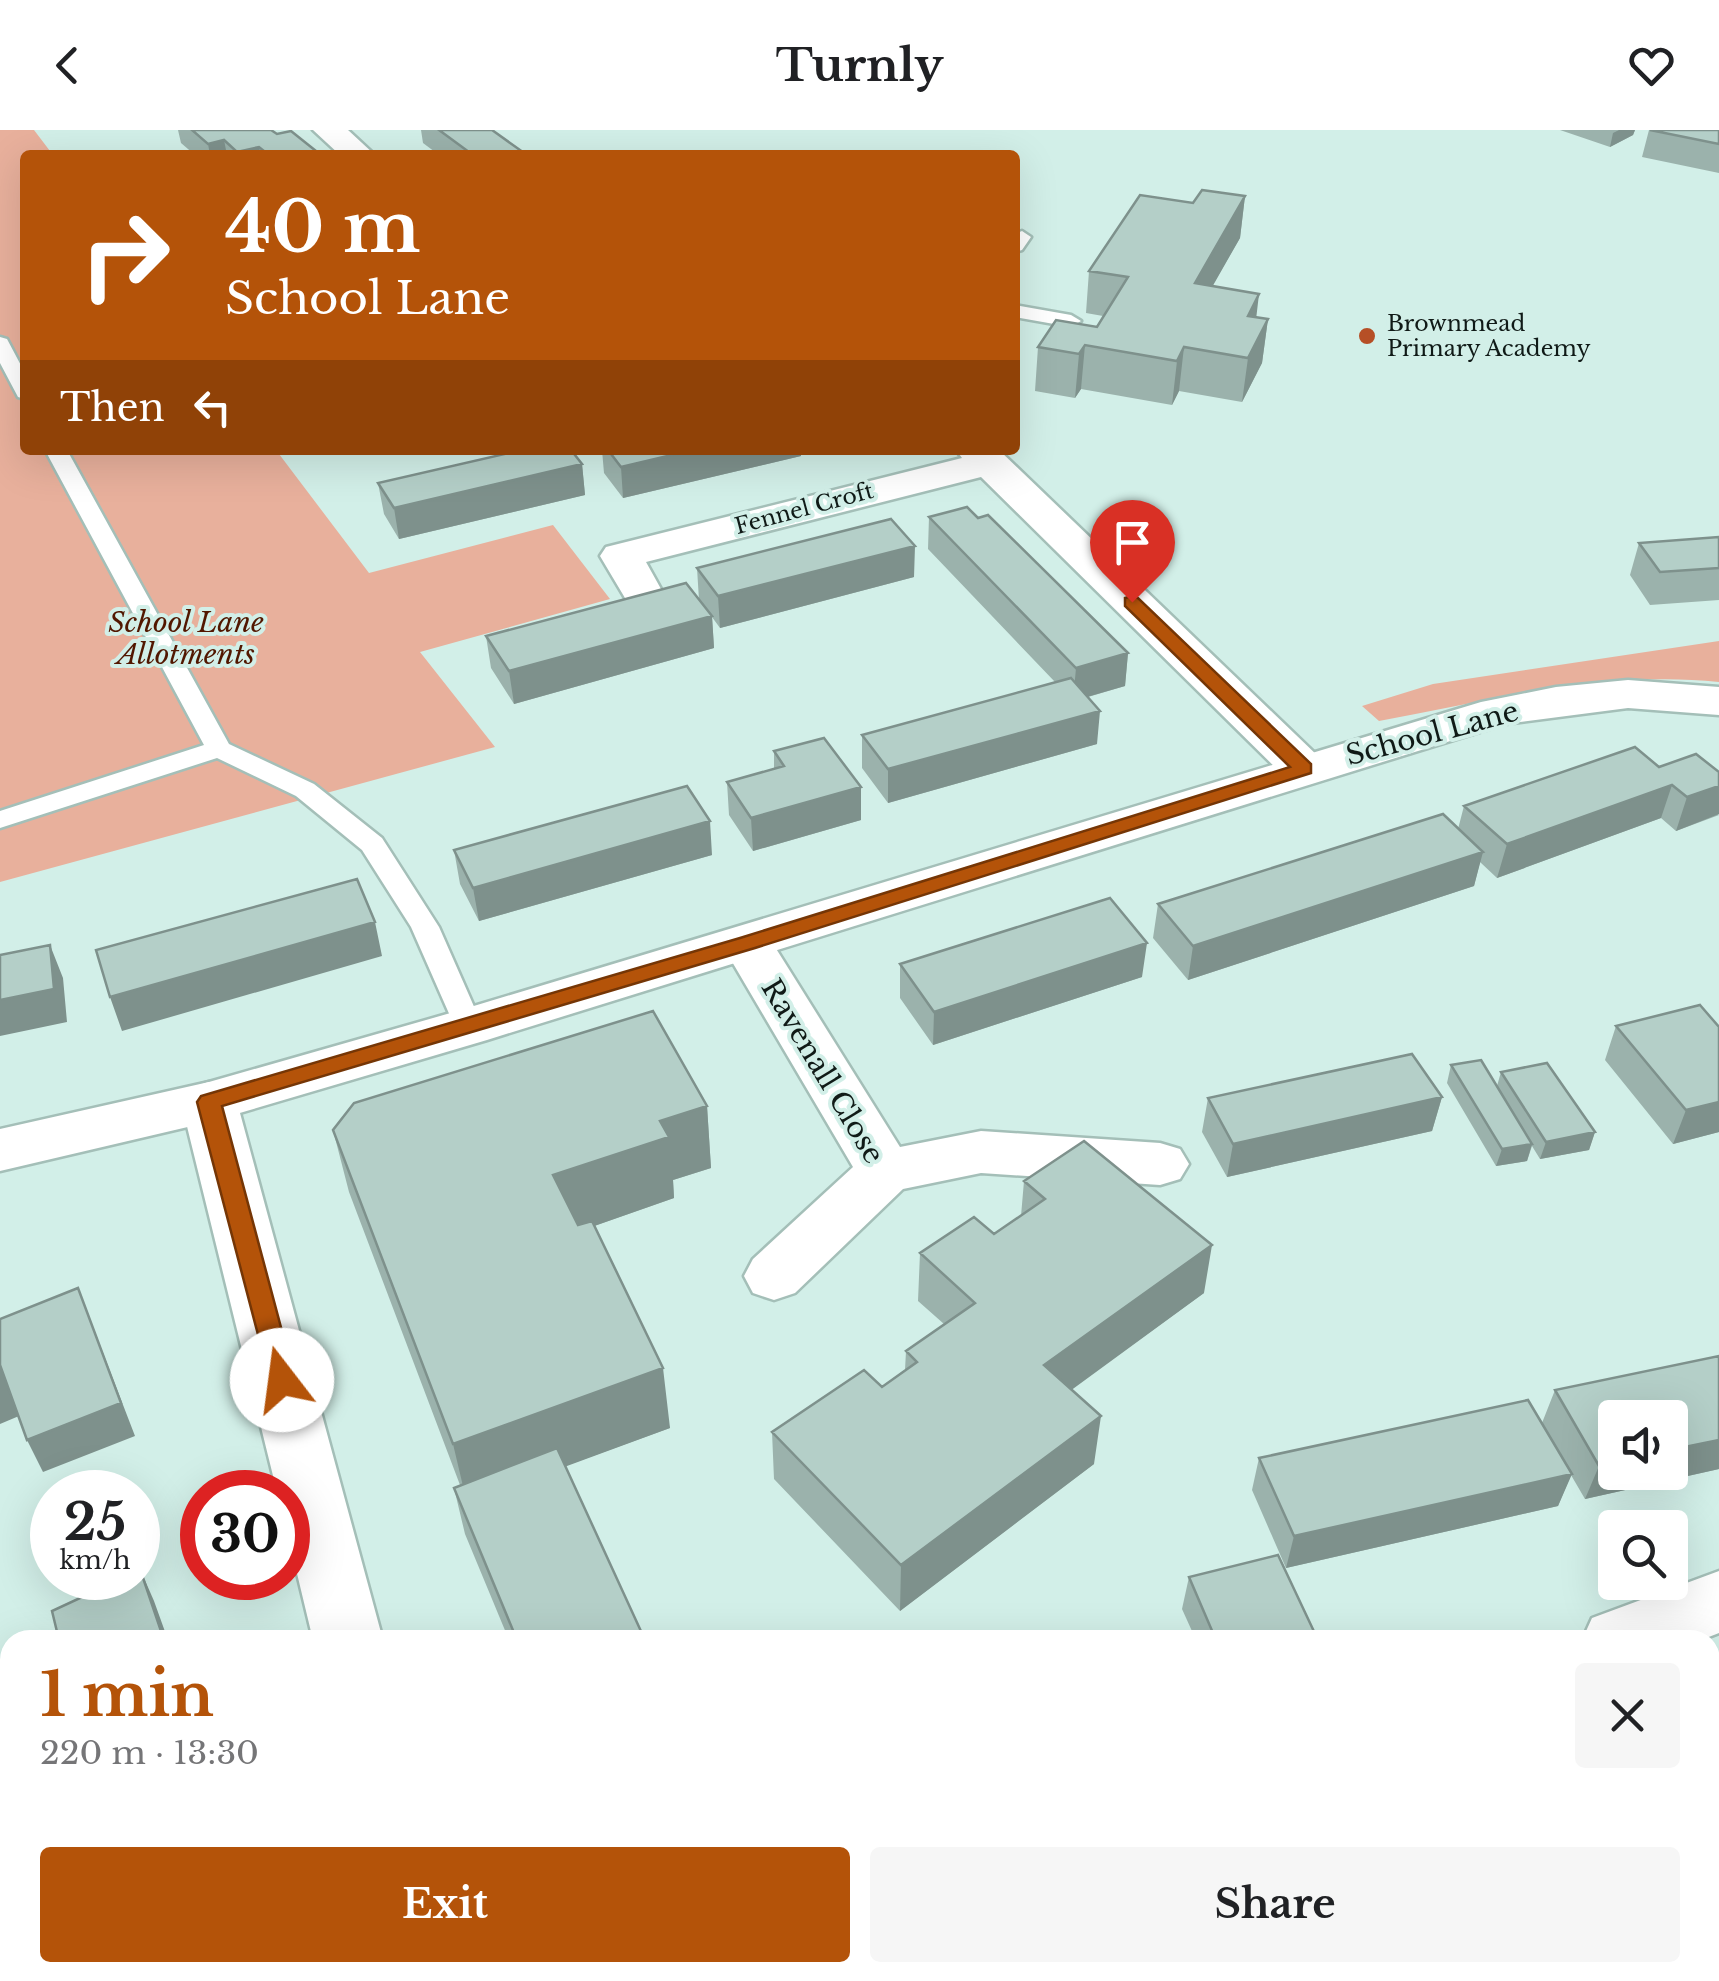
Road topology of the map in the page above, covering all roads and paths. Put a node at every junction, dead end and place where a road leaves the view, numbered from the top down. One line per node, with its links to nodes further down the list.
1 (329, 130): 2 (street)
2 (353, 150)
3 (1020, 312): 4 (lane)
4 (1070, 321)
5 (0, 344): 6 (lane)
6 (20, 383)
7 (59, 455): 11 (lane)
8 (982, 456): 9 (street, Fennel Croft); 12 (street)
9 (620, 559)
10 (1719, 701): 12 (street, School Lane)
11 (219, 749): 13 (lane); 15 (lane)
12 (1304, 769): 14 (street, School Lane)
13 (0, 820)
14 (747, 943): 15 (street, School Lane); 19 (street, Ravenall Close)
15 (468, 1027): 16 (street, School Lane)
16 (209, 1102): 17 (street, School Lane); 22 (street)
17 (0, 1150)
18 (1160, 1164): 19 (street)
19 (885, 1170): 20 (street, Ravenall Close)
20 (774, 1276)
21 (1719, 1602): 23 (street)
22 (345, 1630)
23 (1644, 1630)

